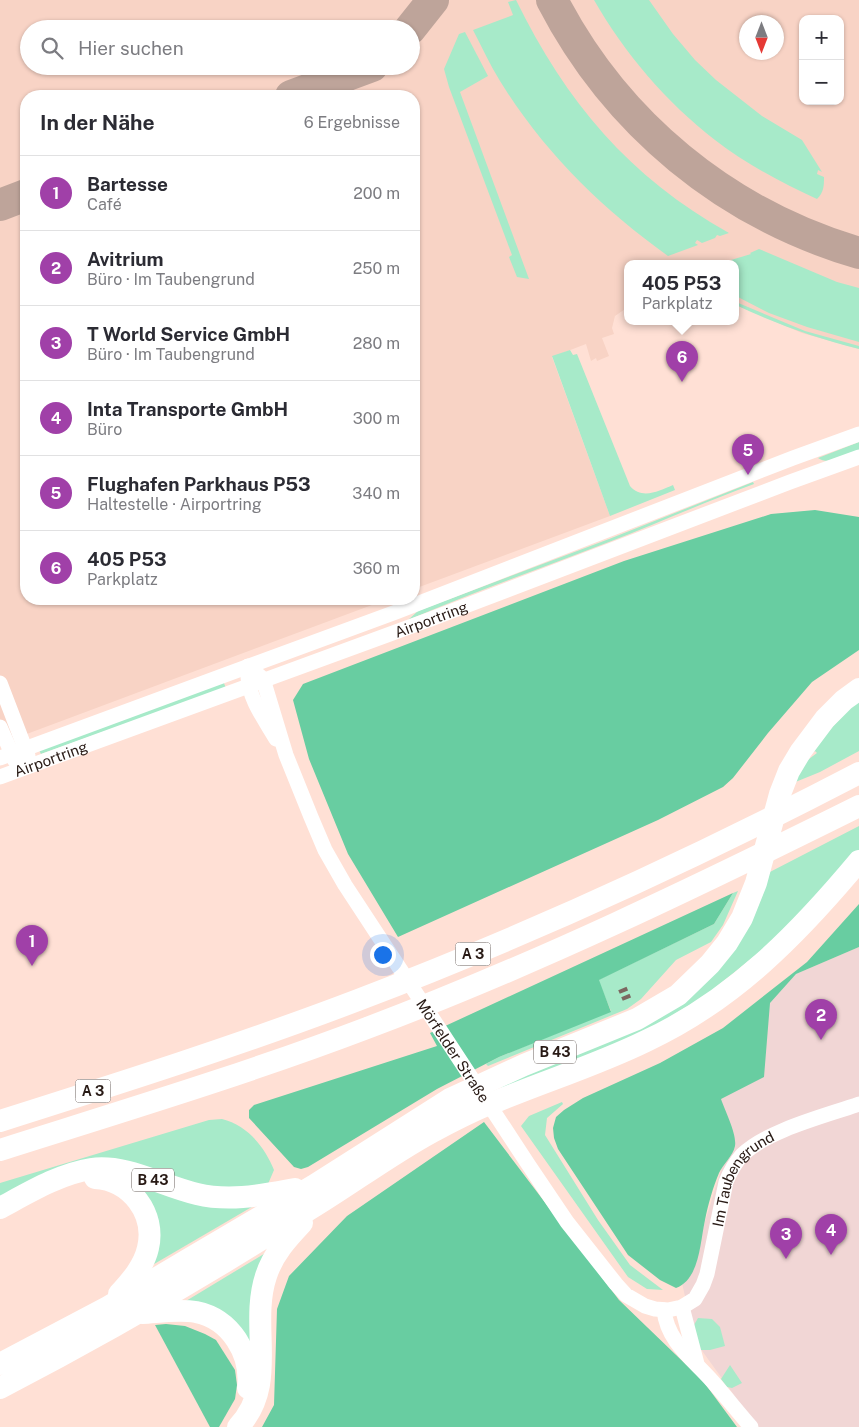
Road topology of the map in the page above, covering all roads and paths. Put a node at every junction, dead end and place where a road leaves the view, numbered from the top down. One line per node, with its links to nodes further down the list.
1 (859, 434): 3 (street, Airportring)
2 (859, 457): 6 (street, Airportring)
3 (420, 603)
4 (414, 605): 5 (street, Airportring)
5 (248, 666): 6 (street); 8 (street, Mörfelder Straße); 11 (street, Airportring)
6 (263, 679): 8 (street, Airportring); 12 (street, Mörfelder Straße)
7 (0, 683): 11 (street, Airportring)
8 (248, 685): 12 (street, Mörfelder Straße); 13 (street, Airportring)
9 (859, 689): 20 (highway, B 43)
10 (0, 730): 11 (street, Airportring)
11 (12, 753): 13 (street)
12 (286, 755): 27 (street, Mörfelder Straße)
13 (25, 767): 15 (street, Airportring)
14 (859, 773): 19 (highway, A 3)
15 (0, 777)
16 (859, 806): 21 (highway, A 3)
17 (859, 862): 20 (highway, B 43)
18 (859, 1104): 26 (street, Im Taubengrund)
19 (0, 1121)
20 (388, 1148): 22 (highway, B 43)
21 (0, 1150)
22 (318, 1193): 23 (highway, B 43); 25 (highway, B 43); 28 (highway, B 43); 33 (highway, B 43)
23 (0, 1208)
24 (0, 1217): 25 (highway, B 43)
25 (108, 1307): 29 (highway, B 43)
26 (682, 1307): 27 (street, Mörfelder Straße); 30 (street)
27 (664, 1310): 30 (street)
28 (136, 1314): 31 (highway, B 43); 32 (highway, B 43)
29 (0, 1364)
30 (697, 1364): 34 (street)
31 (0, 1388)
32 (227, 1427)
33 (238, 1427)
34 (751, 1427)

